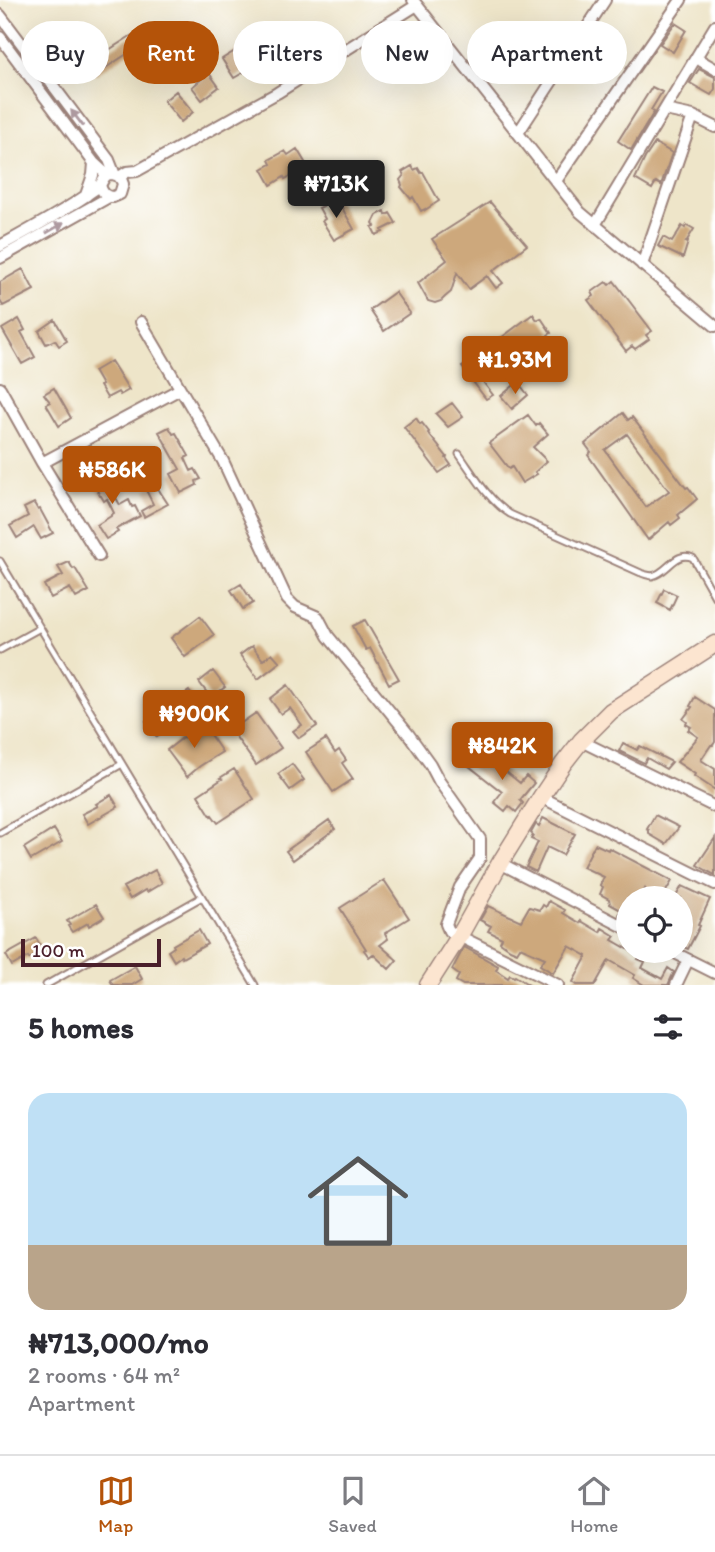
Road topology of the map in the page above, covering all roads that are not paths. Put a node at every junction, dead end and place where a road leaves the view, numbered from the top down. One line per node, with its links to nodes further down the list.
1 (605, 0): 12 (street)
2 (681, 0): 15 (street)
3 (415, 2): 12 (street); 14 (street)
4 (0, 15): 14 (street, one-way to 4)
5 (715, 26): 7 (street)
6 (0, 37): 13 (street)
7 (696, 58): 8 (street); 9 (street)
8 (715, 69)
9 (665, 110): 10 (street); 18 (street)
10 (693, 116): 11 (street); 21 (street)
11 (715, 127)
12 (518, 133): 15 (street)
13 (94, 163): 14 (street); 16 (street)
14 (113, 180): 16 (street); 17 (street); 17 (street)
15 (556, 181): 18 (street)
16 (86, 196): 19 (street)
17 (109, 197): 20 (street, one-way to 17)
18 (595, 225): 21 (street)
19 (0, 246)
20 (0, 258)
21 (642, 265): 23 (street)
22 (141, 322): 25 (street)
23 (715, 326)
24 (0, 388): 27 (street)
25 (180, 388): 27 (street); 43 (street)
26 (459, 454): 30 (lane)
27 (42, 463): 28 (street)
28 (99, 556)
29 (0, 561): 31 (lane)
30 (715, 597)
31 (40, 628): 33 (lane); 35 (lane)
32 (715, 644): 34 (street)
33 (0, 650)
34 (581, 741): 36 (street); 37 (street)
35 (122, 764): 38 (lane); 41 (lane)
36 (541, 797): 39 (street); 40 (street)
37 (715, 807)
38 (0, 833)
39 (500, 863): 42 (street); 43 (street)
40 (715, 884)
41 (202, 897): 47 (lane); 48 (lane)
42 (616, 923)
43 (460, 935): 49 (street); 50 (street)
44 (693, 962): 46 (street)
45 (687, 963): 51 (street)
46 (715, 973)
47 (46, 985)
48 (255, 985)
49 (428, 985)
50 (558, 985)
51 (676, 985)

